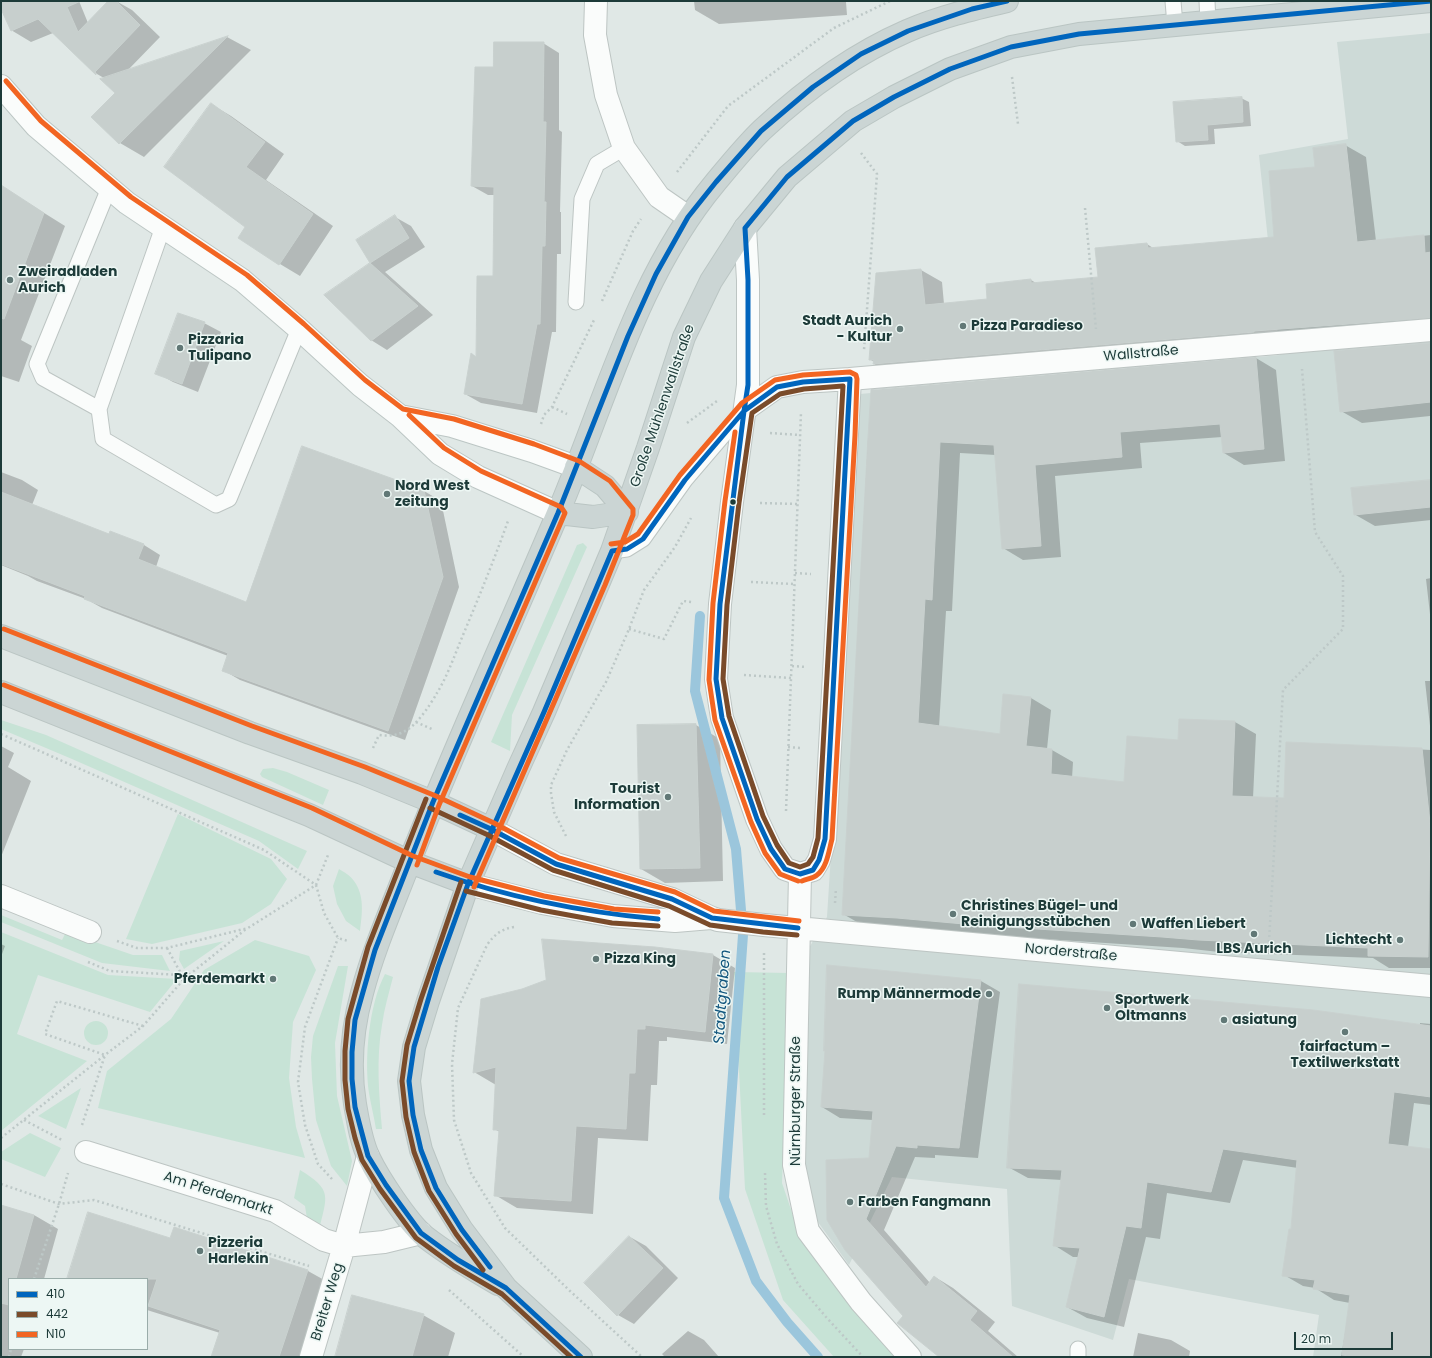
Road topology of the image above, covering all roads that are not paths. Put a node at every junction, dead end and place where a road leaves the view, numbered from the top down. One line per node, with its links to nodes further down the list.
1 (596, 1): 11 (street)
2 (1007, 1): 13 (main road)
3 (1173, 1): 9 (lane)
4 (1207, 1): 8 (lane)
5 (1431, 1): 6 (main road, Große Mühlenwallstraße)
6 (1342, 6): 7 (main road, Große Mühlenwallstraße)
7 (1292, 8): 8 (main road, Große Mühlenwallstraße)
8 (1208, 22): 9 (main road, Große Mühlenwallstraße)
9 (1175, 26): 15 (main road, Große Mühlenwallstraße)
10 (1, 86): 12 (street)
11 (624, 148): 13 (street); 16 (lane)
12 (110, 188): 14 (street); 20 (lane)
13 (688, 217): 23 (main road)
14 (163, 227): 17 (street); 20 (lane)
15 (744, 228): 21 (street); 24 (main road, Große Mühlenwallstraße)
16 (576, 302)
17 (299, 329): 20 (lane); 22 (street)
18 (1431, 330): 19 (street, Wallstraße)
19 (850, 379): 21 (street, Wallstraße); 32 (street)
20 (98, 409)
21 (746, 409): 26 (lane); 32 (street)
22 (400, 416): 23 (street); 25 (street)
23 (576, 467): 24 (main road); 25 (main road)
24 (627, 512): 25 (main road); 26 (main road, Große Mühlenwallstraße)
25 (558, 513): 29 (main road)
26 (612, 551): 30 (main road, Große Mühlenwallstraße)
27 (1, 636): 29 (main road)
28 (1, 692): 31 (main road)
29 (433, 802): 30 (main road); 31 (main road)
30 (491, 829): 33 (main road, Große Mühlenwallstraße); 35 (street, Norderstraße)
31 (410, 862): 33 (main road); 40 (main road)
32 (800, 874): 36 (street, Nürnburger Straße)
33 (468, 884): 35 (street, Norderstraße); 43 (main road, Große Mühlenwallstraße)
34 (1, 896): 37 (street)
35 (715, 919): 36 (street, Norderstraße)
36 (798, 928): 38 (street, Norderstraße); 46 (street, Nürnburger Straße)
37 (90, 932)
38 (1431, 986)
39 (77, 1148): 42 (street, Am Pferdemarkt)
40 (368, 1156): 41 (main road); 42 (street, Breiter Weg)
41 (421, 1233): 42 (street, Breiter Weg); 43 (main road)
42 (344, 1246): 44 (street, Breiter Weg)
43 (506, 1288): 45 (main road)
44 (311, 1357)
45 (581, 1357)
46 (910, 1357)

